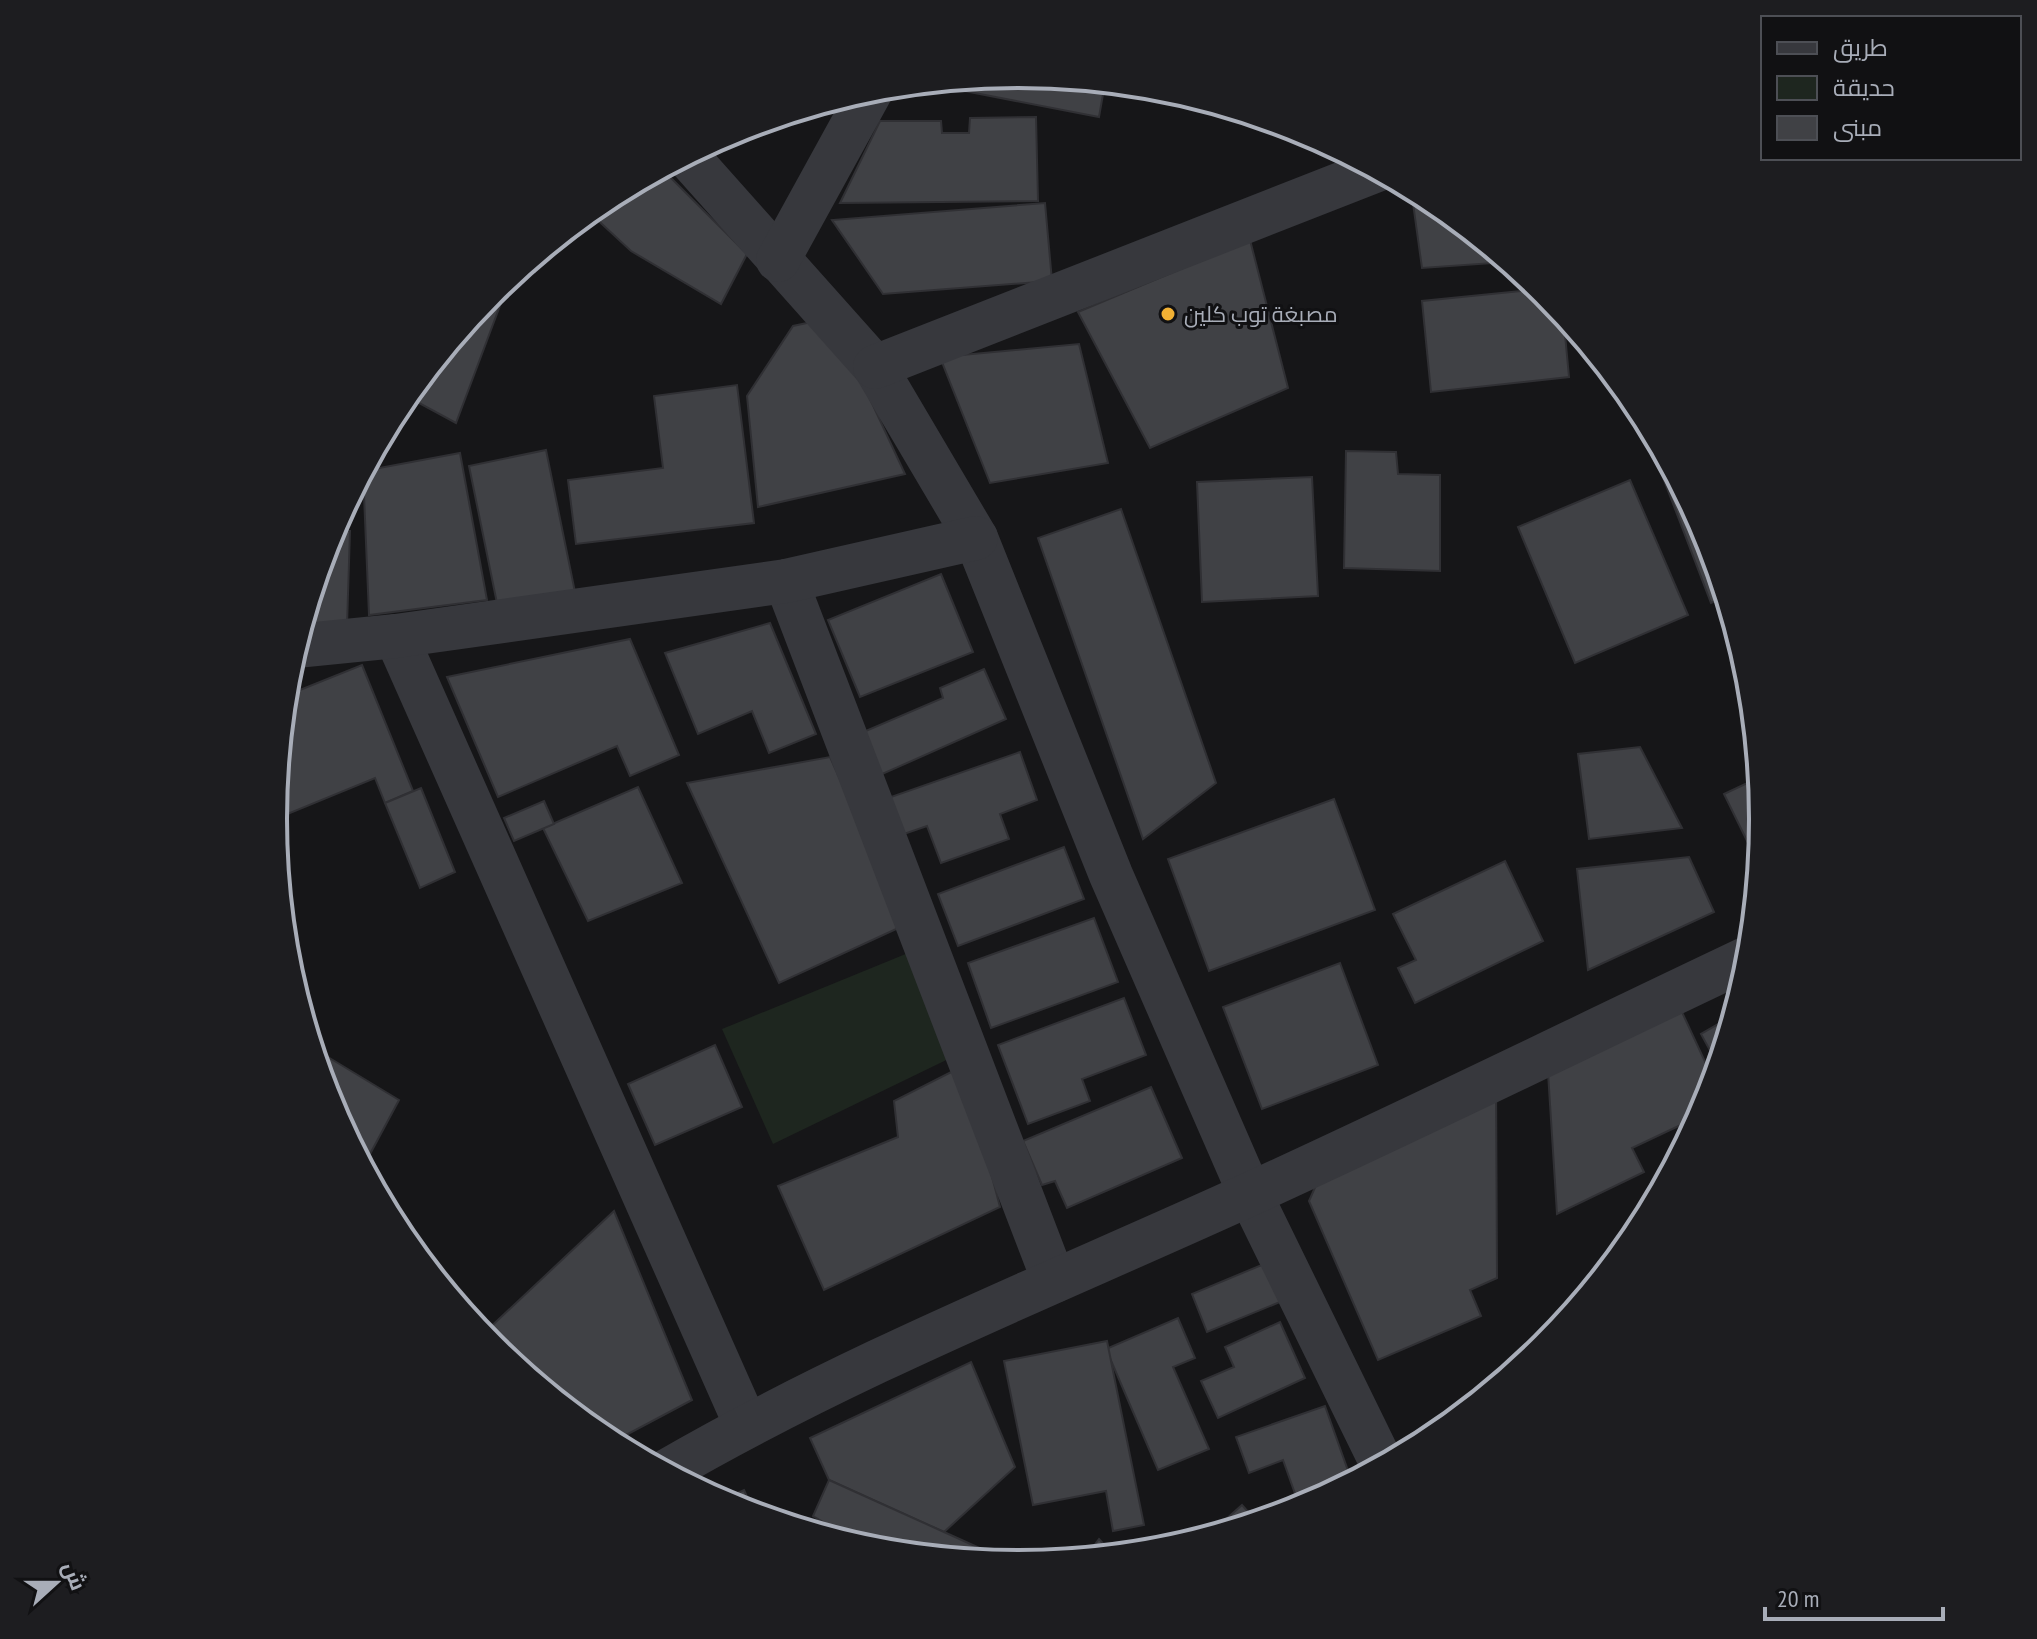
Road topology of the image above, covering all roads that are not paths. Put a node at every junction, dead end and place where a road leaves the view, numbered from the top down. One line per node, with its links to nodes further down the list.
1 (863, 105): 4 (street)
2 (694, 164): 4 (street)
3 (1364, 175): 5 (street)
4 (778, 260): 5 (street)
5 (875, 367): 6 (street)
6 (976, 538): 7 (street); 11 (street)
7 (786, 581): 8 (street); 12 (street)
8 (396, 636): 9 (street); 13 (street)
9 (309, 645)
10 (1736, 964): 11 (street)
11 (1250, 1194): 12 (street); 14 (street)
12 (1054, 1281): 13 (street)
13 (746, 1425): 15 (street)
14 (1378, 1456)
15 (676, 1466)

